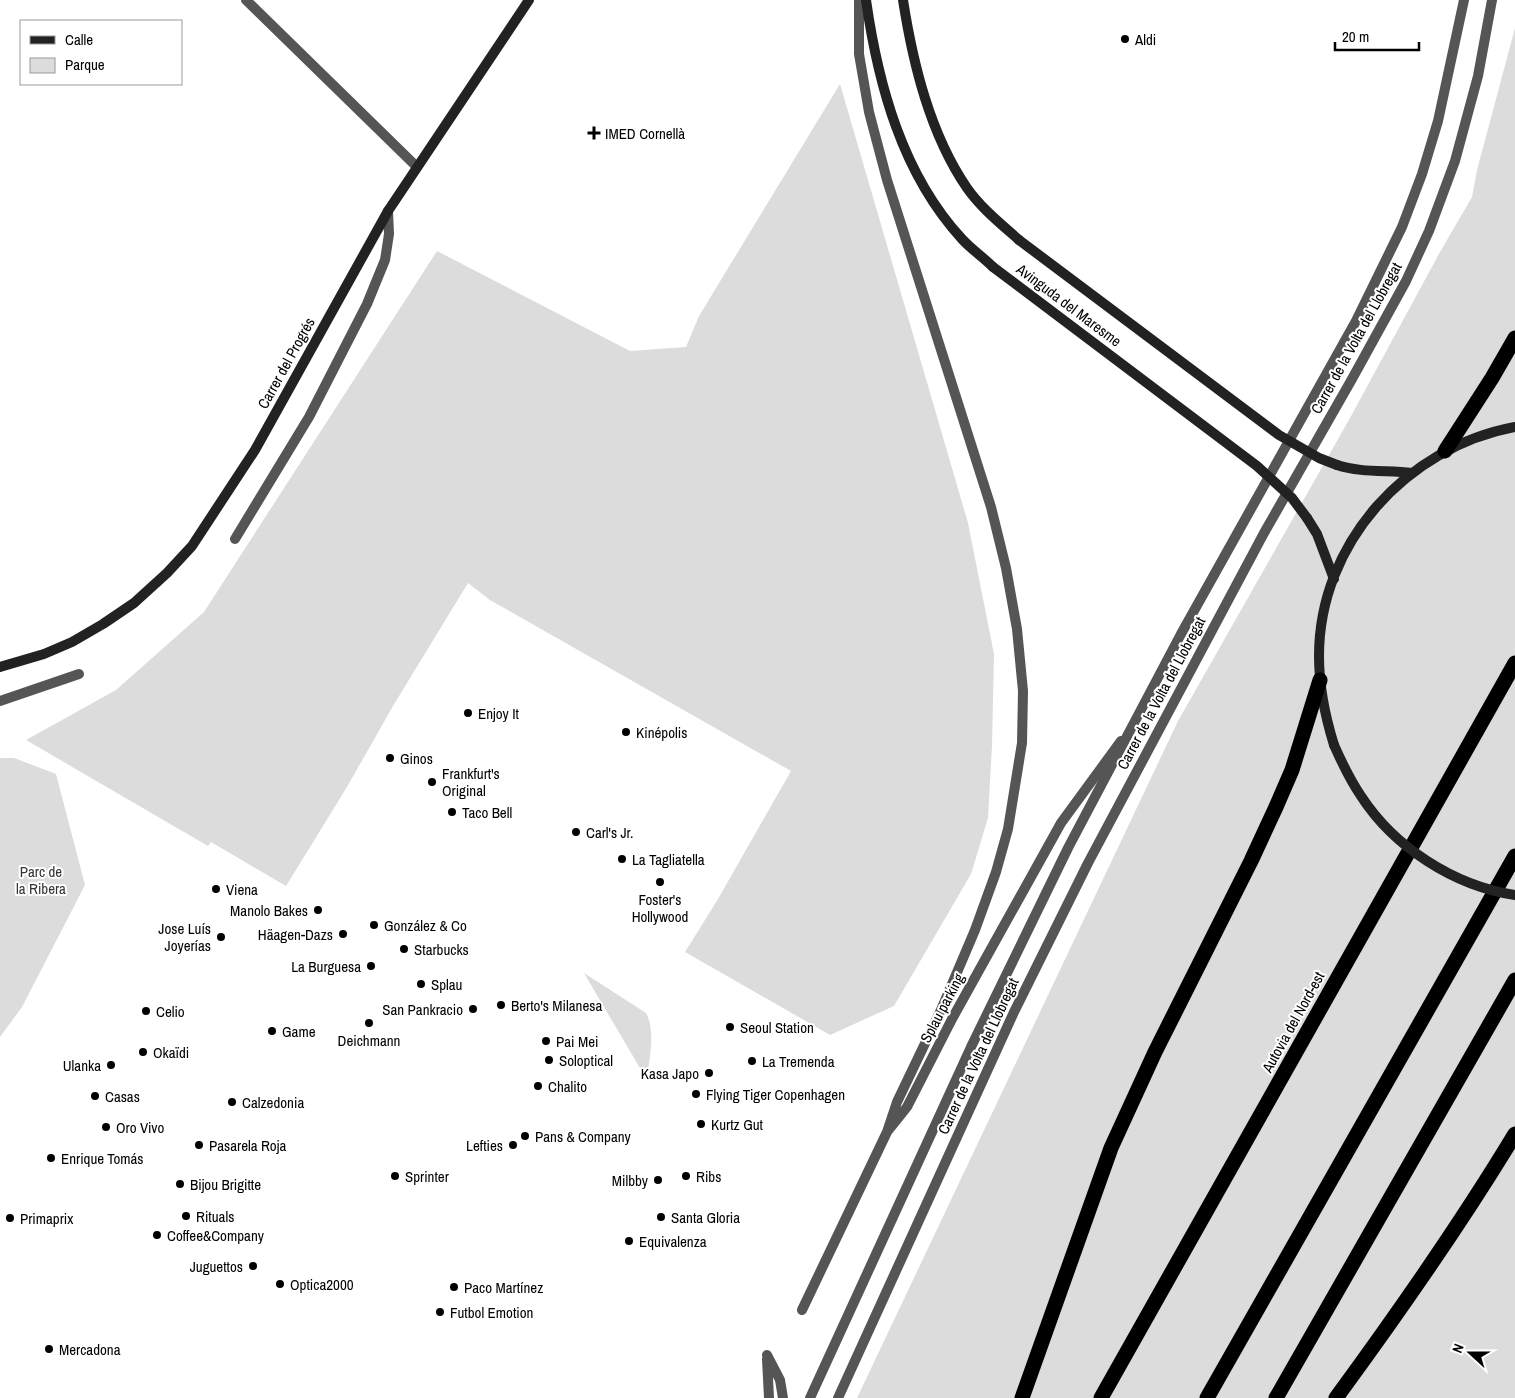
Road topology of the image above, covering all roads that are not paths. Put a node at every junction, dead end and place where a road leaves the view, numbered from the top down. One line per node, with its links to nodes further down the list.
1 (246, 0): 8 (street)
2 (529, 0): 8 (main road, Carrer del Progrés)
3 (859, 0): 25 (street)
4 (866, 0): 15 (main road, Avinguda del Maresme, bridge)
5 (904, 0): 13 (main road, Avinguda del Maresme, bridge)
6 (1464, 0): 21 (street, Carrer de la Volta del Llobregat)
7 (1492, 0): 31 (street, Carrer de la Volta del Llobregat)
8 (417, 167): 9 (main road, Carrer del Progrés)
9 (388, 212): 14 (street); 17 (main road, Carrer del Progrés)
10 (1515, 338): 12 (highway)
11 (1515, 427): 12 (main road)
12 (1445, 451): 13 (main road)
13 (1412, 473): 15 (main road)
14 (235, 539)
15 (1334, 579): 19 (main road)
16 (1515, 663): 33 (highway, Autovia del Nord-est)
17 (0, 668)
18 (79, 674): 20 (street)
19 (1320, 680): 23 (main road, bridge); 32 (highway)
20 (0, 701)
21 (1129, 730): 25 (street, Splau parking); 30 (street, Carrer de la Volta del Llobregat)
22 (1515, 856): 34 (highway)
23 (1515, 895)
24 (1515, 980): 35 (highway)
25 (887, 1132): 27 (street, Splau parking)
26 (1515, 1134): 36 (highway)
27 (802, 1310)
28 (769, 1398): 29 (street)
29 (783, 1398)
30 (810, 1398)
31 (838, 1398)
32 (1022, 1398)
33 (1101, 1398)
34 (1207, 1398)
35 (1276, 1398)
36 (1336, 1398)

